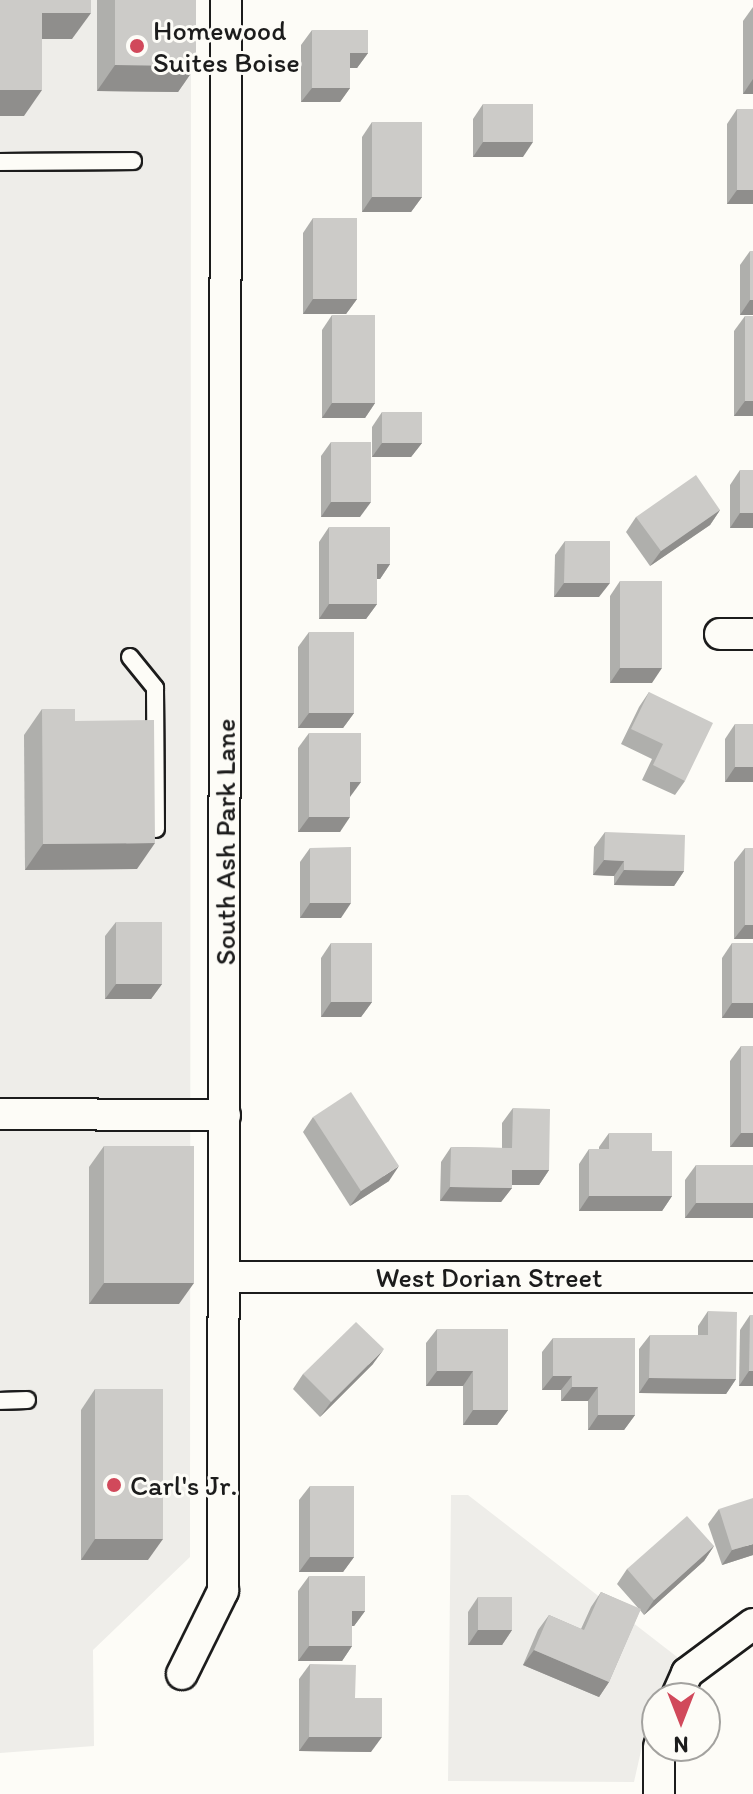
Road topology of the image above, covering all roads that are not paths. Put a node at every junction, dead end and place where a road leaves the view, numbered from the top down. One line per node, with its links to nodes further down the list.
1 (226, 0): 9 (street, South Ash Park Lane)
2 (133, 161): 3 (lane)
3 (0, 162)
4 (720, 634): 5 (street)
5 (753, 634)
6 (130, 657): 7 (lane)
7 (156, 829)
8 (0, 1114): 9 (street)
9 (225, 1115): 10 (street, South Ash Park Lane)
10 (225, 1277): 11 (street, West Dorian Street); 15 (street, South Ash Park Lane)
11 (753, 1277)
12 (27, 1400): 13 (lane)
13 (0, 1401)
14 (753, 1624): 16 (street)
15 (182, 1674)
16 (683, 1682)
17 (659, 1762): 18 (street)
18 (659, 1794)

